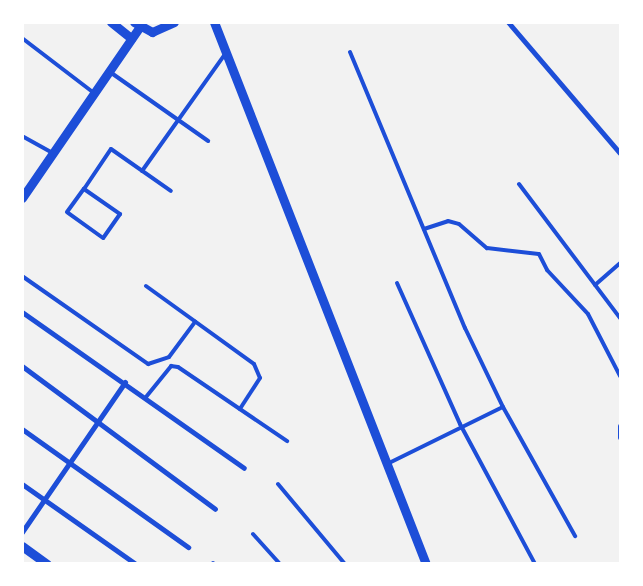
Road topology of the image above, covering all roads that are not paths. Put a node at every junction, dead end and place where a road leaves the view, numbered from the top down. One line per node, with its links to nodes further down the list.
1 (111, 22): 7 (street)
2 (174, 22): 5 (street)
3 (214, 22): 8 (street)
4 (508, 22): 15 (street)
5 (137, 25): 7 (street)
6 (22, 38): 11 (lane)
7 (131, 38): 10 (street)
8 (226, 52): 12 (lane); 44 (street)
9 (350, 52): 22 (lane)
10 (109, 71): 11 (street); 12 (lane)
11 (94, 93): 16 (street)
12 (178, 120): 14 (lane); 17 (lane)
13 (22, 136): 16 (lane)
14 (208, 141)
15 (620, 153)
16 (53, 154): 21 (street)
17 (142, 171): 19 (lane); 20 (lane)
18 (519, 184): 26 (lane)
19 (84, 188): 19 (lane)
20 (171, 191)
21 (22, 198)
22 (424, 229): 32 (lane); 35 (lane)
23 (620, 263): 26 (lane)
24 (22, 276): 30 (lane)
25 (397, 283): 39 (lane)
26 (595, 285): 29 (lane)
27 (146, 286): 30 (lane)
28 (22, 312): 33 (street)
29 (620, 318)
30 (196, 322): 36 (lane)
31 (22, 366): 37 (street)
32 (620, 376)
33 (125, 382): 34 (street); 37 (street)
34 (146, 397): 36 (lane); 45 (street)
35 (503, 407): 39 (lane); 52 (lane)
36 (240, 409): 42 (lane)
37 (98, 422): 43 (street); 49 (street)
38 (620, 426): 41 (lane)
39 (462, 427): 44 (lane); 60 (lane)
40 (22, 429): 43 (street)
41 (620, 438)
42 (287, 441)
43 (70, 463): 48 (street); 54 (street)
44 (387, 464): 59 (street)
45 (244, 468)
46 (22, 484): 48 (street)
47 (278, 484): 58 (lane)
48 (45, 500): 50 (street); 56 (street)
49 (215, 508)
50 (22, 532)
51 (253, 534): 57 (lane)
52 (575, 536)
53 (22, 546): 55 (street)
54 (188, 547)
55 (47, 564)
56 (136, 564)
57 (280, 564)
58 (345, 564)
59 (426, 564)
60 (535, 564)

